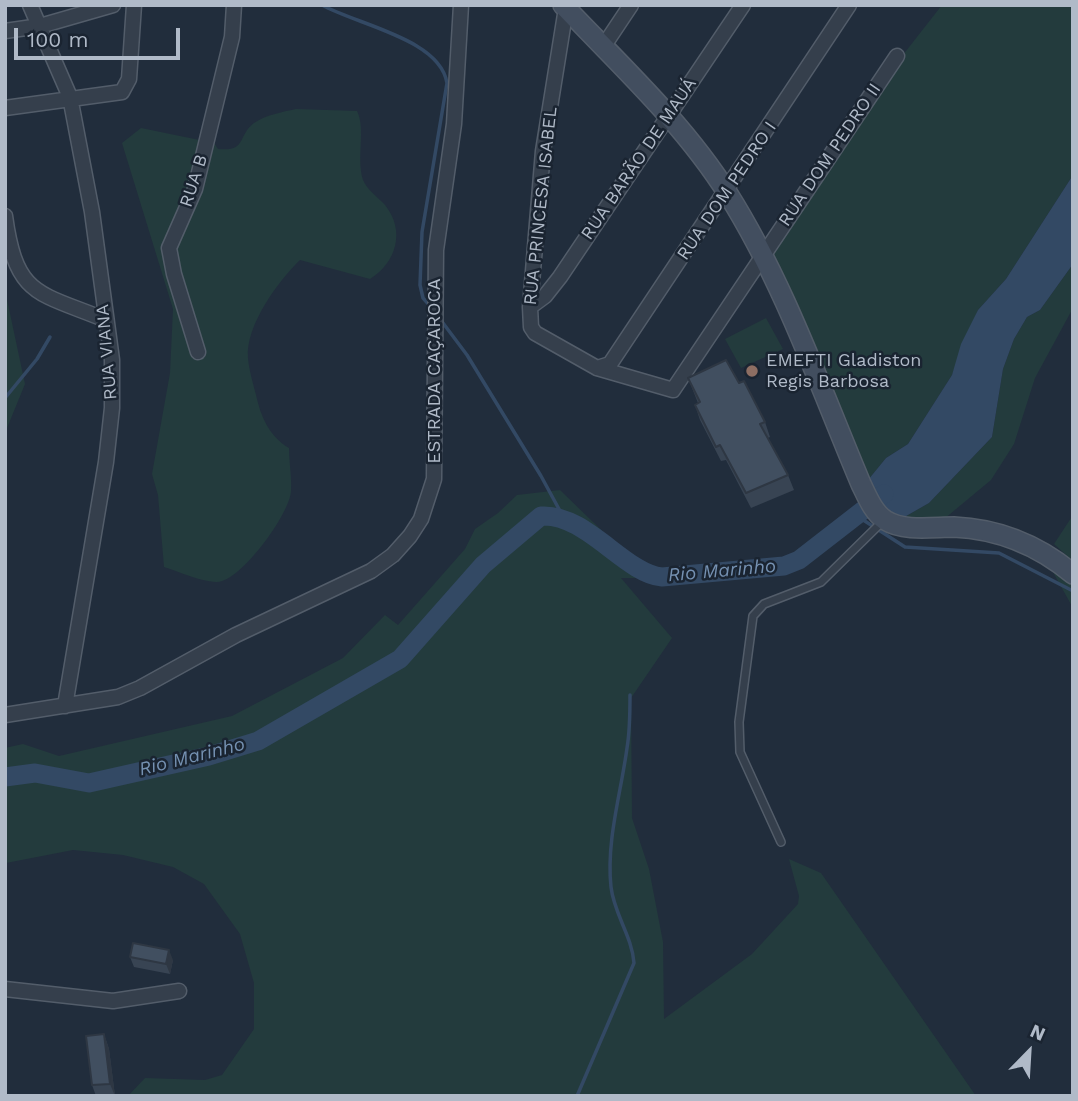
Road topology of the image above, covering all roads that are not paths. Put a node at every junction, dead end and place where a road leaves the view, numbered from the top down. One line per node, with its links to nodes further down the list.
1 (30, 5): 10 (street, RUA VIANA)
2 (113, 5): 10 (street)
3 (134, 5): 14 (street)
4 (234, 5): 23 (street, RUA B)
5 (461, 5): 27 (street, ESTRADA CAÇAROCA)
6 (631, 5): 12 (street)
7 (743, 5): 16 (street, RUA BARÃO DE MAUÁ)
8 (849, 5): 17 (street, RUA DOM PEDRO I)
9 (565, 7): 12 (main road); 21 (street, RUA PRINCESA ISABEL)
10 (40, 26): 11 (street); 14 (street, RUA VIANA)
11 (5, 32)
12 (603, 47): 16 (main road)
13 (897, 56): 20 (street, RUA DOM PEDRO II)
14 (70, 97): 15 (street); 22 (street, RUA VIANA)
15 (5, 108)
16 (667, 117): 17 (main road); 21 (street, RUA BARÃO DE MAUÁ)
17 (727, 192): 20 (main road); 24 (street, RUA DOM PEDRO I)
18 (5, 216): 19 (street)
19 (7, 237): 22 (street)
20 (763, 255): 24 (street, RUA DOM PEDRO II); 25 (main road)
21 (530, 307): 24 (street, RUA PRINCESA ISABEL)
22 (106, 320): 27 (street, RUA VIANA)
23 (198, 352)
24 (597, 368)
25 (882, 518): 26 (main road); 29 (lane)
26 (1073, 574)
27 (65, 706): 28 (street, ESTRADA CAÇAROCA)
28 (5, 715)
29 (781, 842)
30 (5, 989): 31 (street)
31 (179, 991)

